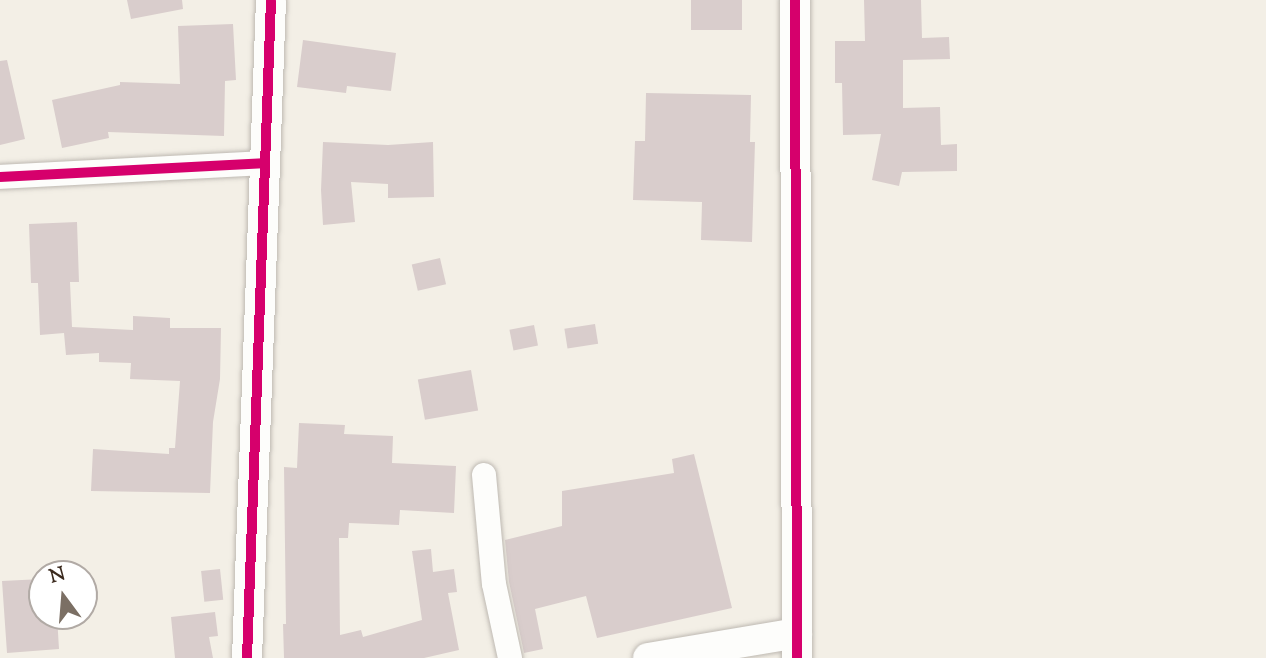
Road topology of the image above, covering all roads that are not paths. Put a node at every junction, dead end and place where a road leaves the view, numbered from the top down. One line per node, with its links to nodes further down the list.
1 (271, 0): 3 (street)
2 (795, 0): 6 (street)
3 (263, 163): 4 (street); 7 (street)
4 (0, 177)
5 (484, 475): 8 (street)
6 (797, 645): 9 (street)
7 (247, 658)
8 (510, 658)
9 (648, 658)

